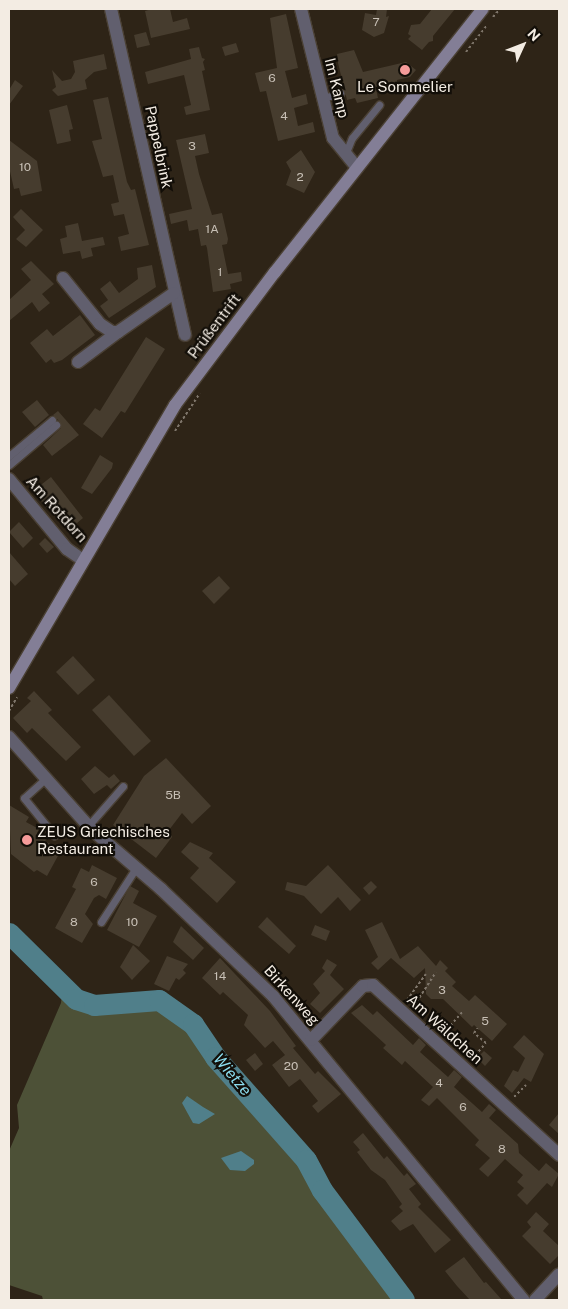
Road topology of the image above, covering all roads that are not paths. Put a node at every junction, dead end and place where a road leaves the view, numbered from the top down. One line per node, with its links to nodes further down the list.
1 (111, 9): 10 (street, Pappelbrink)
2 (301, 9): 5 (street, Im Kamp)
3 (483, 9): 8 (main road, Prüßentrift)
4 (340, 93): 5 (lane)
5 (323, 98): 7 (street, Im Kamp)
6 (379, 105): 7 (lane)
7 (345, 155): 8 (street, Im Kamp)
8 (357, 168): 17 (main road, Prüßentrift)
9 (63, 278): 11 (street)
10 (174, 292): 11 (street); 12 (street, Pappelbrink)
11 (118, 332): 13 (street)
12 (185, 335)
13 (78, 362)
14 (9, 456): 15 (lane)
15 (9, 465)
16 (9, 479): 17 (street, Am Rotdorn)
17 (83, 560): 18 (main road, Prüßentrift)
18 (9, 688)
19 (9, 737): 20 (street, Birkenweg)
20 (45, 779): 22 (street, Birkenweg); 23 (lane)
21 (123, 786): 22 (lane)
22 (88, 826): 24 (street, Birkenweg)
23 (54, 835)
24 (136, 868): 25 (lane); 26 (street, Birkenweg)
25 (100, 922)
26 (311, 1040): 27 (street, Am Wäldchen); 29 (street, Birkenweg)
27 (559, 1155)
28 (559, 1274): 30 (street)
29 (524, 1300)
30 (535, 1300)

